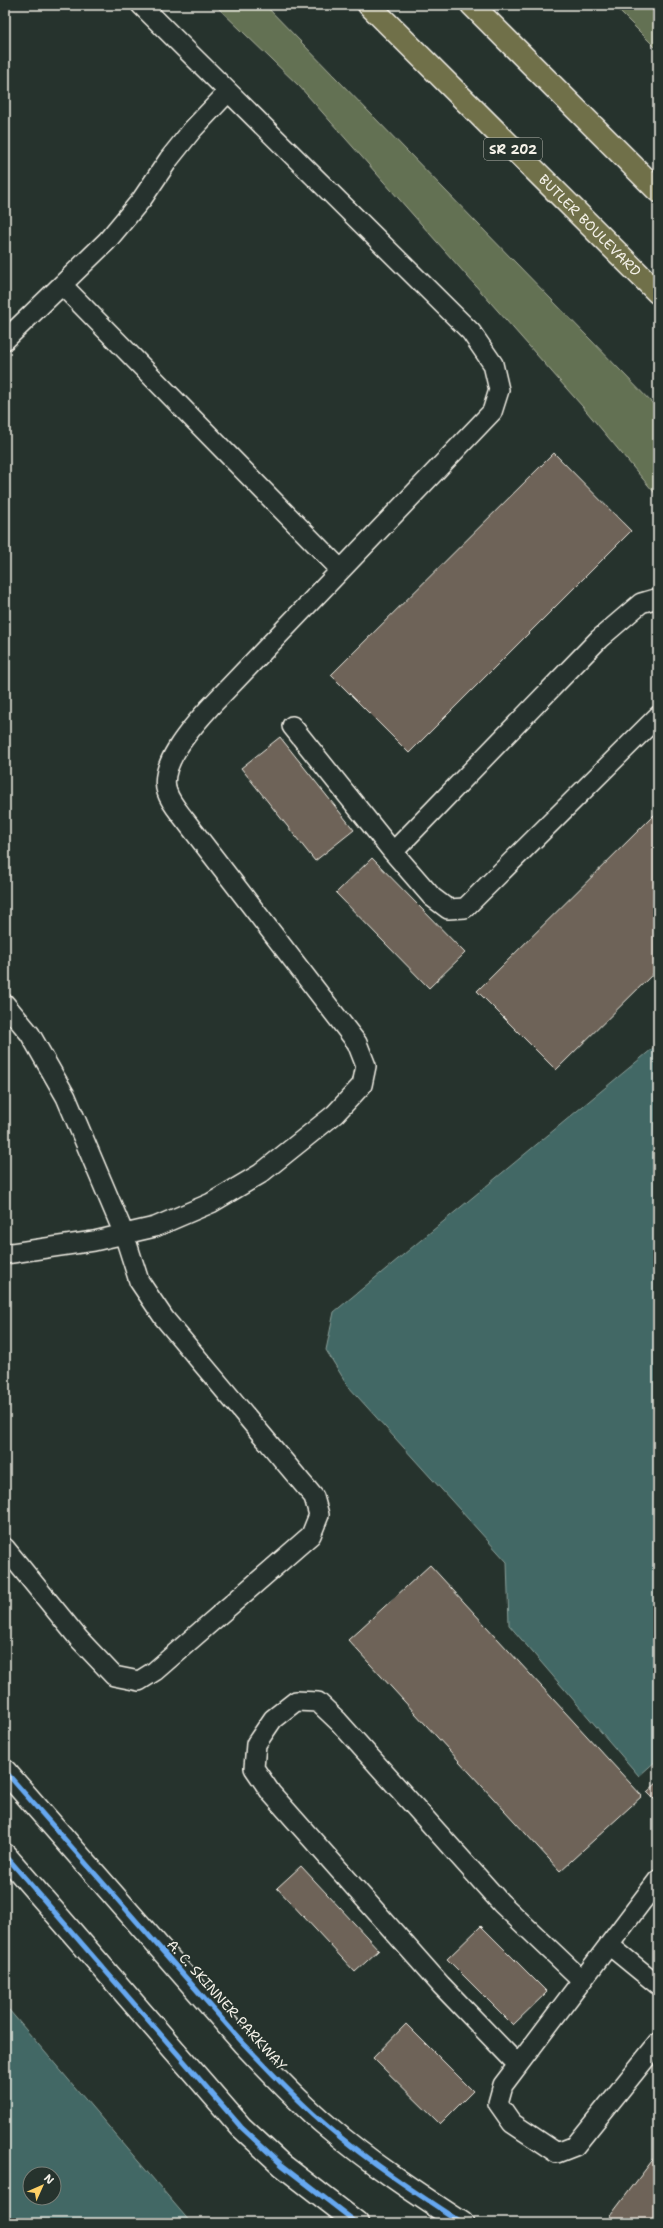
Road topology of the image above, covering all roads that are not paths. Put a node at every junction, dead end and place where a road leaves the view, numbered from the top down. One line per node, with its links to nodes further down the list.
1 (140, 5): 4 (lane)
2 (369, 5): 7 (highway, BUTLER BOULEVARD / SR 202)
3 (472, 5): 5 (highway)
4 (228, 92): 6 (lane); 9 (lane)
5 (658, 191)
6 (62, 285): 8 (lane); 9 (lane)
7 (658, 292)
8 (5, 340)
9 (341, 570): 15 (lane)
10 (658, 598): 13 (lane)
11 (658, 716): 13 (lane)
12 (292, 726): 13 (lane)
13 (393, 852)
14 (5, 1004): 15 (lane)
15 (124, 1234): 16 (lane); 17 (lane)
16 (5, 1254)
17 (5, 1548)
18 (5, 1771): 27 (main road, A. C. SKINNER PARKWAY)
19 (5, 1855): 26 (main road)
20 (658, 1880): 21 (lane)
21 (609, 1945): 22 (lane); 23 (lane)
22 (582, 1980): 25 (lane); 25 (lane)
23 (658, 1985)
24 (658, 2043): 25 (lane)
25 (518, 2065)
26 (357, 2223)
27 (462, 2223)

